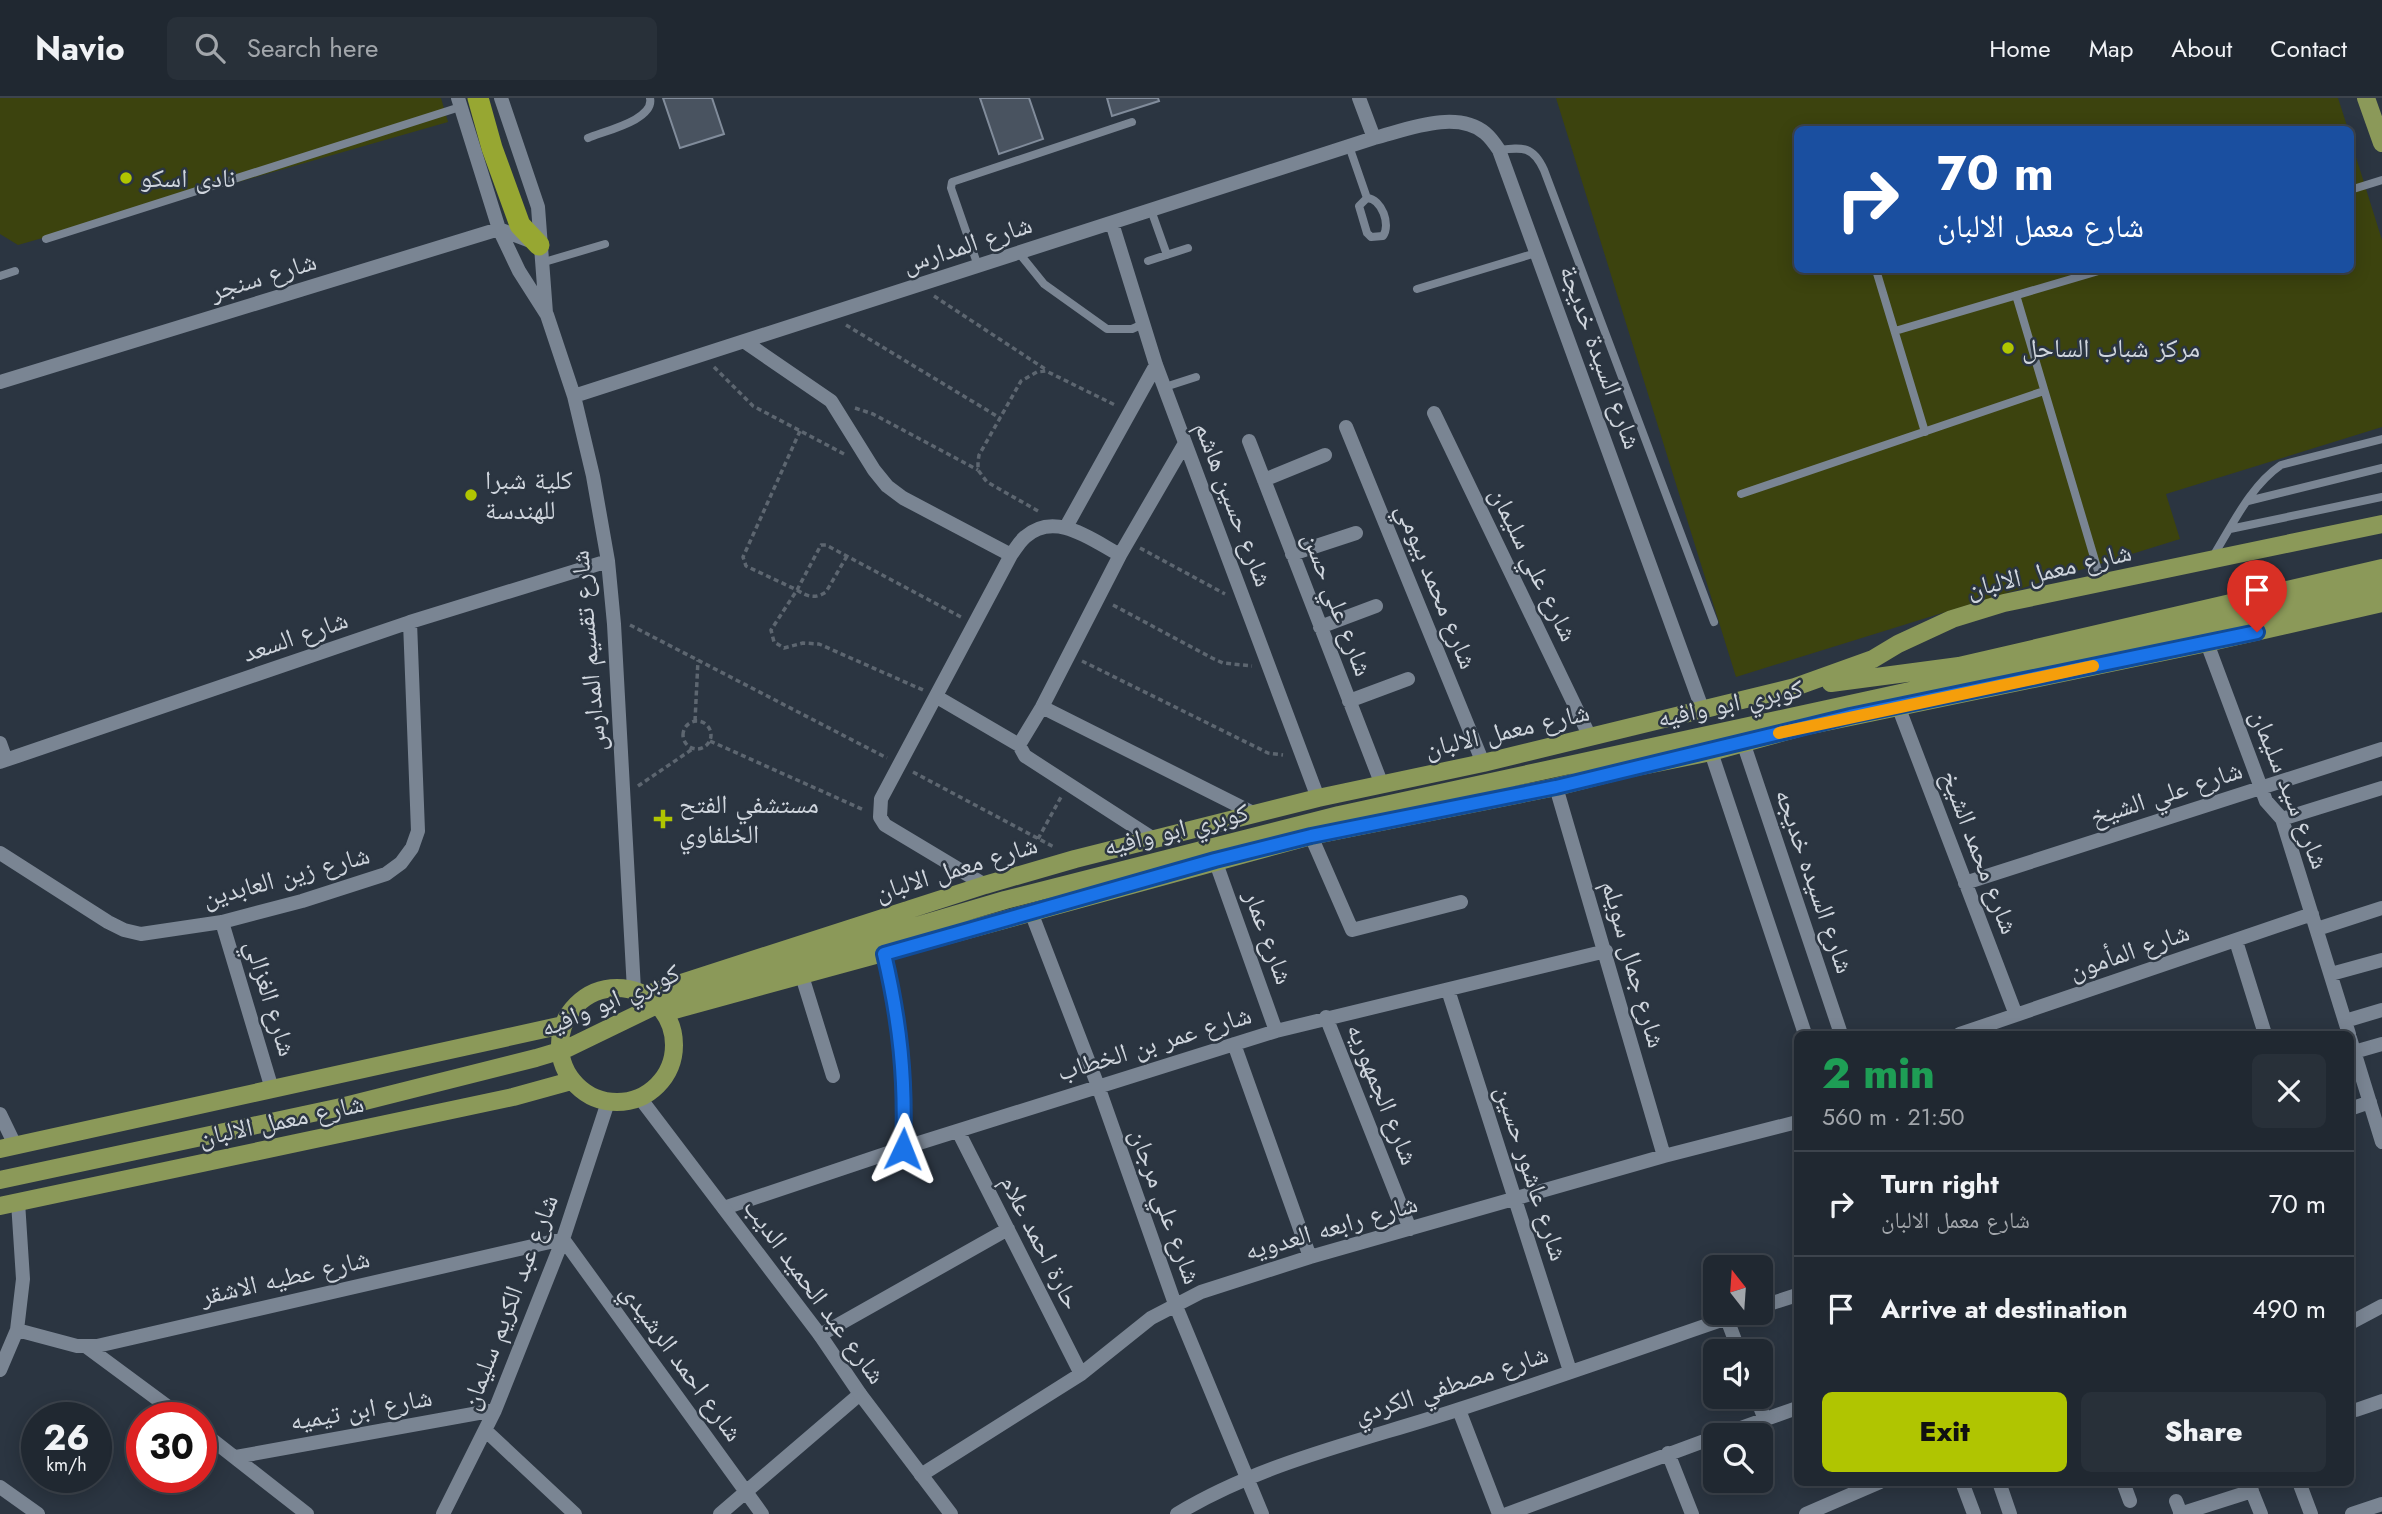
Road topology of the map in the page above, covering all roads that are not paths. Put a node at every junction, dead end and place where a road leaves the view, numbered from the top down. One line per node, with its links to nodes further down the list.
1 (501, 98): 23 (street, شارع تقسيم المدارس)
2 (650, 98): 7 (lane)
3 (1359, 98): 8 (street)
4 (2366, 99): 9 (main road)
5 (465, 101): 17 (street, شارع تقسيم المدارس); 18 (lane); 23 (highway)
6 (1132, 122): 26 (lane)
7 (588, 138)
8 (1374, 138): 10 (street, شارع المدارس); 11 (street, شارع السيدة خديجة)
9 (2382, 143)
10 (1349, 146): 14 (lane); 15 (street, شارع المدارس)
11 (1499, 150): 22 (street, شارع السيدة خديجة); 70 (lane)
12 (2382, 180): 13 (lane)
13 (2354, 189)
14 (1367, 198): 14 (lane)
15 (1152, 210): 16 (street, شارع المدارس); 24 (lane)
16 (1112, 223): 21 (street, شارع المدارس); 34 (street, شارع حسين هاشم)
17 (499, 229): 23 (street); 33 (street, شارع تقسيم المدارس); 39 (street, شارع سنجر)
18 (46, 239)
19 (605, 244): 23 (lane)
20 (1188, 248): 24 (lane)
21 (1019, 253): 26 (street, شارع المدارس); 34 (lane)
22 (1536, 253): 31 (lane); 81 (street, شارع السيدة خديجة)
23 (540, 254): 33 (street, شارع تقسيم المدارس)
24 (1167, 255): 25 (lane)
25 (1148, 261)
26 (978, 266): 36 (street, شارع المدارس)
27 (15, 271): 30 (lane)
28 (1877, 273): 35 (lane)
29 (2092, 273): 32 (lane)
30 (0, 276)
31 (1417, 289)
32 (2016, 295): 35 (lane); 41 (lane)
33 (547, 315): 42 (street, شارع تقسيم المدارس)
34 (1143, 324): 37 (street, شارع حسين هاشم)
35 (1895, 331): 45 (lane)
36 (745, 342): 42 (street, شارع المدارس); 60 (street)
37 (1156, 365): 40 (street, شارع حسين هاشم); 56 (street)
38 (1196, 377): 40 (lane)
39 (0, 382)
40 (1165, 387): 48 (street, شارع حسين هاشم)
41 (2044, 391): 45 (lane); 65 (lane)
42 (574, 396): 62 (street, شارع تقسيم المدارس)
43 (1434, 413): 83 (street, شارع علي سليمان)
44 (1346, 427): 90 (street, شارع محمد بيومي)
45 (1925, 432): 52 (lane)
46 (2382, 439): 54 (lane)
47 (1249, 442): 51 (street, شارع علي حسن)
48 (1185, 443): 61 (street); 96 (street, شارع حسين هاشم)
49 (1325, 455): 51 (street)
50 (2382, 468): 54 (lane)
51 (1264, 480): 59 (street, شارع علي حسن)
52 (1741, 494)
53 (2382, 497): 57 (lane)
54 (2248, 501): 57 (lane)
55 (2382, 524): 63 (main road, شارع معمل الالبان)
56 (1066, 527): 60 (street); 61 (street)
57 (2230, 529): 63 (lane)
58 (1356, 533): 59 (street)
59 (1292, 554): 71 (street, شارع علي حسن)
60 (1011, 555): 76 (street)
61 (1120, 555): 80 (street)
62 (608, 561): 69 (street, شارع السعد); 118 (street, شارع تقسيم المدارس)
63 (2210, 561): 65 (main road, شارع معمل الالبان)
64 (2382, 568): 75 (main road, كوبري ابو وافيه)
65 (2102, 584): 75 (main road, شارع معمل الالبان)
66 (2382, 586): 72 (main road, كوبري ابو وافيه)
67 (2382, 603): 73 (main road)
68 (1376, 606): 71 (street)
69 (410, 622): 89 (street, شارع السعد); 109 (street, شارع زين العابدين)
70 (1714, 622)
71 (1320, 627): 77 (street, شارع علي حسن)
72 (2184, 630): 78 (main road); 150 (main road, كوبري ابو وافيه)
73 (2207, 643): 78 (main road); 94 (street, شارع سيد سليمان)
74 (1408, 679): 77 (street)
75 (1795, 687): 81 (main road, شارع معمل الالبان)
76 (937, 697): 86 (street); 104 (street)
77 (1349, 701): 92 (street, شارع علي حسن)
78 (1922, 701): 79 (main road)
79 (1898, 706): 85 (main road); 103 (street, شارع محمد الشيخ)
80 (1042, 707): 86 (street); 97 (street)
81 (1703, 711): 82 (main road, شارع معمل الالبان)
82 (1616, 732): 83 (main road, شارع معمل الالبان); 91 (main road)
83 (1590, 737): 90 (main road, شارع معمل الالبان)
84 (0, 743): 89 (street)
85 (1743, 743): 88 (main road); 126 (street, شارع السيده خديجه)
86 (1019, 745): 100 (street)
87 (2382, 749): 94 (street, شارع علي الشيخ)
88 (1710, 752): 91 (main road); 125 (street)
89 (3, 761)
90 (1483, 763): 92 (main road, شارع معمل الالبان)
91 (1627, 769): 93 (main road)
92 (1382, 785): 96 (main road, شارع معمل الالبان)
93 (1556, 787): 99 (main road); 112 (street, شارع جمال سويلم)
94 (2261, 788): 98 (street, شارع سيد سليمان); 103 (street, شارع علي الشيخ)
95 (2382, 788): 98 (street)
96 (1318, 798): 97 (main road, شارع معمل الالبان)
97 (1255, 814): 100 (main road, شارع معمل الالبان)
98 (2282, 819): 108 (street, شارع سيد سليمان)
99 (1311, 836): 102 (main road); 105 (street)
100 (1155, 840): 104 (main road, شارع معمل الالبان)
101 (0, 853): 109 (street, شارع زين العابدين)
102 (1215, 860): 107 (main road); 124 (street, شارع عمار)
103 (1965, 883): 121 (street, شارع محمد الشيخ)
104 (985, 885): 118 (main road, شارع معمل الالبان)
105 (1461, 902)
106 (2382, 908): 110 (street)
107 (1031, 912): 113 (main road); 137 (street, شارع علي مرجان)
108 (2312, 915): 110 (street, شارع سيد سليمان); 111 (street, شارع المأمون)
109 (222, 922): 138 (street, شارع الغزالي)
110 (2317, 929): 115 (street, شارع سيد سليمان)
111 (2236, 941): 121 (street, شارع المأمون); 128 (street)
112 (1606, 951): 117 (street, شارع عمر بن الخطاب); 149 (street, شارع جمال سويلم)
113 (884, 954): 116 (main road); 148 (street)
114 (2382, 960): 115 (street)
115 (2331, 974): 129 (street, شارع سيد سليمان)
116 (802, 976): 120 (main road); 135 (street)
117 (1448, 990): 122 (street, شارع عمر بن الخطاب); 151 (street, شارع عاشور حسين)
118 (639, 993): 120 (main road); 123 (main road)
119 (2382, 1010): 130 (street)
120 (664, 1013): 139 (main road)
121 (2016, 1015): 127 (street, شارع المأمون)
122 (1326, 1017): 124 (street, شارع عمر بن الخطاب); 156 (street, شارع الجمهوريه)
123 (563, 1026): 136 (main road); 138 (main road, شارع معمل الالبان)
124 (1276, 1031): 132 (street, شارع عمر بن الخطاب)
125 (1804, 1031)
126 (1840, 1031)
127 (1969, 1031)
128 (2264, 1031)
129 (2348, 1031)
130 (2354, 1034)
131 (2354, 1038): 133 (street)
132 (1234, 1044): 137 (street, شارع عمر بن الخطاب); 158 (street)
133 (2382, 1044)
134 (2354, 1050): 141 (street, شارع سيد سليمان)
135 (833, 1076)
136 (572, 1081): 140 (main road); 152 (main road, شارع معمل الالبان)
137 (1098, 1086): 145 (street, شارع عمر بن الخطاب); 161 (street, شارع علي مرجان)
138 (272, 1089): 147 (main road, شارع معمل الالبان)
139 (640, 1098): 140 (main road); 154 (street, شارع عبد الحميد الديب)
140 (608, 1102): 157 (street, شارع عبد الكريم سليمان)
141 (2370, 1102): 142 (street); 146 (street, شارع سيد سليمان)
142 (2354, 1108)
143 (0, 1114): 147 (street)
144 (1794, 1123): 149 (street, شارع رابعه العدويه)
145 (958, 1131): 148 (street, شارع عمر بن الخطاب); 155 (street, حارة احمد علام)
146 (2381, 1138)
147 (8, 1147)
148 (903, 1149): 154 (street, شارع عمر بن الخطاب)
149 (1664, 1156): 151 (street, شارع رابعه العدويه)
150 (0, 1180)
151 (1515, 1199): 156 (street, شارع رابعه العدويه); 169 (street, شارع عاشور حسين)
152 (18, 1202): 153 (main road, شارع معمل الالبان); 165 (street)
153 (0, 1206)
154 (724, 1208): 166 (street, شارع عبد الحميد الديب)
155 (1007, 1229): 166 (street); 170 (street, حارة احمد علام)
156 (1410, 1229): 158 (street, شارع رابعه العدويه)
157 (563, 1239): 167 (street, شارع عطيه الاشقر); 177 (street, شارع عبد الكريم سليمان); 195 (street, شارع احمد الرشيدي)
158 (1310, 1257): 161 (street, شارع رابعه العدويه)
159 (1794, 1296): 160 (street)
160 (1773, 1303)
161 (1175, 1304): 170 (street, شارع رابعه العدويه); 187 (street, شارع علي مرجان)
162 (2382, 1306): 163 (street)
163 (2354, 1321)
164 (1709, 1325): 169 (street, شارع مصطفي الكردي)
165 (17, 1330): 167 (street, شارع عطيه الاشقر); 168 (street)
166 (820, 1335): 171 (street, شارع عبد الحميد الديب)
167 (87, 1347): 173 (street)
168 (0, 1370)
169 (1570, 1371): 174 (street, شارع مصطفي الكردي)
170 (1081, 1374): 186 (street, شارع رابعه العدويه)
171 (860, 1394): 186 (street, شارع عبد الحميد الديب); 195 (street)
172 (2382, 1401): 178 (street)
173 (161, 1402)
174 (1459, 1409): 187 (street, شارع مصطفي الكردي); 208 (street)
175 (1761, 1409): 179 (street)
176 (1794, 1409): 179 (street)
177 (495, 1410): 181 (street, شارع عبد الكريم سليمان); 185 (street, شارع ابن تيميه)
178 (2356, 1410)
179 (1765, 1420): 180 (street)
180 (1756, 1423)
181 (485, 1430): 201 (street, شارع عبد الكريم سليمان); 202 (street)
182 (1703, 1441): 184 (street)
183 (217, 1443): 185 (street)
184 (1668, 1453): 209 (street); 210 (street)
185 (236, 1457): 200 (street)
186 (921, 1475): 205 (street, شارع عبد الحميد الديب)
187 (1247, 1478): 206 (street, شارع مصطفي الكردي); 207 (street, شارع علي مرجان)
188 (1866, 1486): 211 (street)
189 (1964, 1486): 212 (street)
190 (2000, 1486): 213 (street)
191 (2124, 1486): 196 (street)
192 (2300, 1486): 215 (street)
193 (0, 1487): 199 (street)
194 (2251, 1487): 198 (street); 214 (street)
195 (746, 1492): 203 (street); 204 (street, شارع احمد الرشيدي)
196 (2130, 1501)
197 (2382, 1504): 216 (street)
198 (2179, 1511)
199 (38, 1514)
200 (307, 1514)
201 (443, 1514)
202 (575, 1514)
203 (720, 1514)
204 (762, 1514)
205 (951, 1514)
206 (1177, 1514)
207 (1262, 1514)
208 (1499, 1514)
209 (1507, 1514)
210 (1692, 1514)
211 (1806, 1514)
212 (1974, 1514)
213 (2010, 1514)
214 (2262, 1514)
215 (2311, 1514)
216 (2352, 1514)

